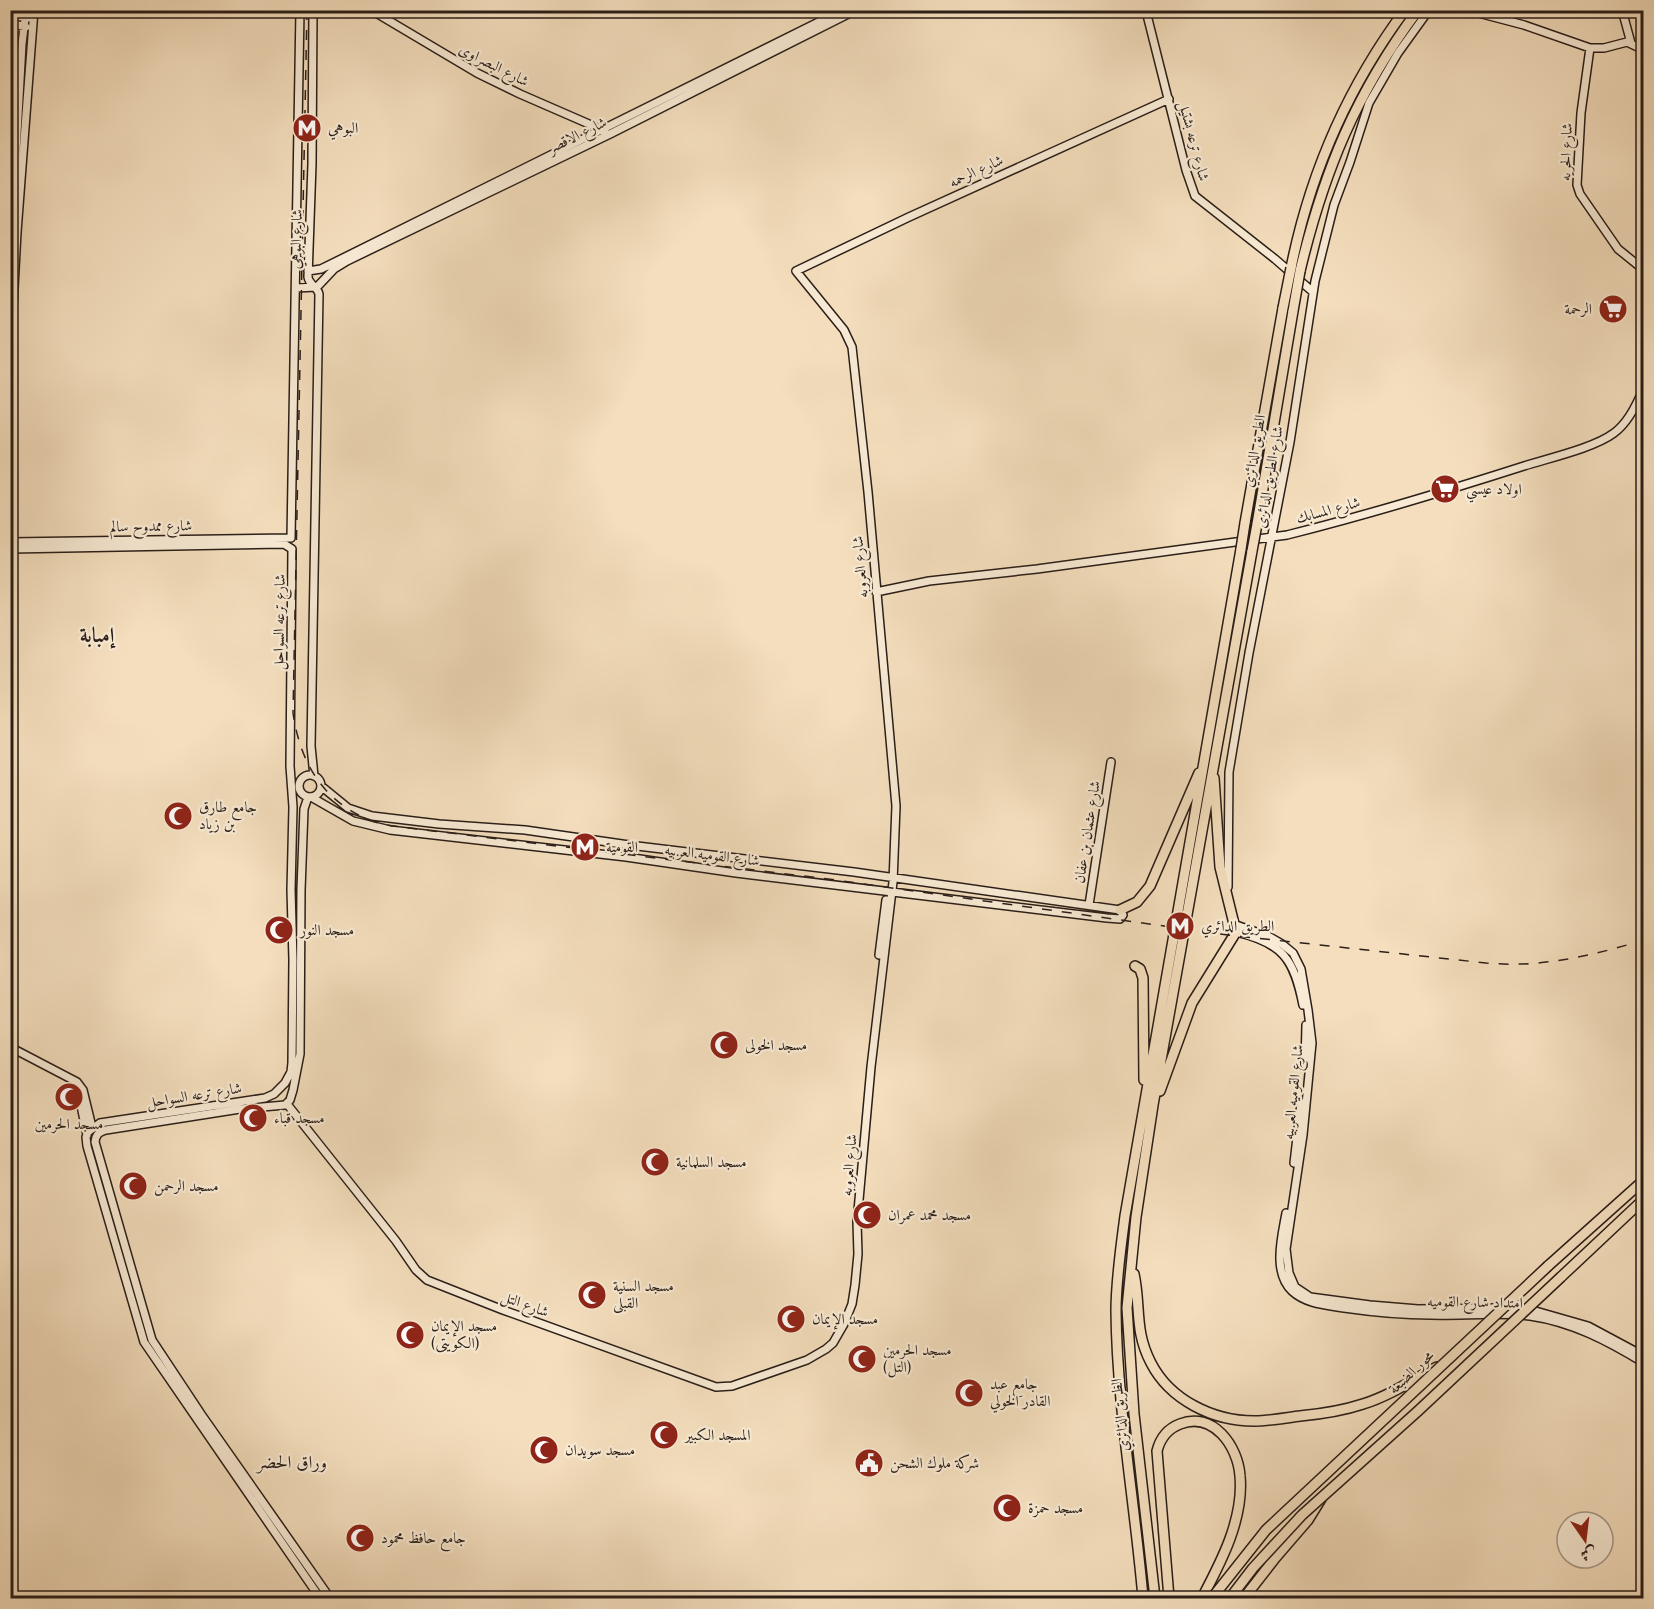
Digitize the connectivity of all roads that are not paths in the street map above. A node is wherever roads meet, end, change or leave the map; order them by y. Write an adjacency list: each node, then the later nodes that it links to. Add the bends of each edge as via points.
1 (300, 10): 25 (street, شارع البوهي)
2 (313, 10): 26 (street, شارع البوهي)
3 (370, 10): 21 (street, شارع البصراوى, via 477,73)
4 (843, 10): 21 (street, شارع الاقصر)
5 (856, 10): 22 (street, شارع الاقصر)
6 (1159, 10): 12 (street, شارع ترعه بشتيل)
7 (1405, 10): 28 (highway, الطريق الدائري, via 1372,57 1322,158 1306,205)
8 (1418, 10): 28 (highway, الطريق الدائري, via 1381,63 1344,132)
9 (1429, 10): 34 (street, شارع الطريق الدائرى, via 1398,52 1363,118 1334,206)
10 (1467, 10): 18 (street, via 1523,24)
11 (1622, 10): 17 (street)
12 (1147, 13): 20 (street, شارع ترعه بشتيل)
13 (30, 14): 14 (street); 16 (street)
14 (10, 15)
15 (10, 23): 16 (street)
16 (28, 28): 24 (street)
17 (1631, 43): 18 (street); 19 (street)
18 (1590, 48): 31 (street, شارع الحريه, via 1581,113 1578,190 1618,249)
19 (1644, 50)
20 (1169, 99): 30 (street, شارع الرحمه); 34 (street, شارع ترعه بشتيل, via 1195,196)
21 (603, 130): 22 (street, شارع البصراوى); 23 (street, شارع الاقصر)
22 (610, 134): 23 (street, شارع الاقصر)
23 (528, 170): 29 (street, شارع الاقصر, via 321,269); 32 (street, شارع الاقصر, via 347,261)
24 (15, 174): 27 (street); 36 (street)
25 (296, 254): 26 (street); 33 (street, شارع البوهي)
26 (309, 254): 29 (street, شارع البوهي)
27 (10, 260)
28 (1296, 269): 44 (highway, الطريق الدائري, bridge, via 1293,310 1257,524); 44 (highway, الطريق الدائري, bridge, via 1283,308)
29 (308, 271): 32 (street, شارع البوهي, via 309,281)
30 (796, 271): 43 (street, شارع العروبه, via 844,330 852,347)
31 (1644, 272): 35 (street)
32 (315, 287): 33 (street); 49 (street, شارع البوهي, via 318,294 311,746)
33 (296, 288): 39 (street, شارع البوهي)
34 (1313, 292): 38 (street, شارع الطريق الدائرى)
35 (1644, 334)
36 (10, 363)
37 (1644, 387): 38 (street, شارع المسابك, via 1616,432 1599,441 1491,477 1317,528)
38 (1272, 537): 43 (street, شارع المسابك, via 929,581); 57 (street, شارع الطريق الدائرى, via 1229,772)
39 (291, 538): 40 (street, شارع ممدوح سالم)
40 (10, 542)
41 (284, 544): 42 (street, شارع ممدوح سالم); 50 (street, شارع ترعه السواحل, via 293,554 290,766)
42 (10, 549)
43 (876, 592): 53 (street, شارع العروبه, via 895,799)
44 (1214, 730): 45 (highway, الطريق الدائري)
45 (1211, 750): 47 (highway, الطريق الدائري); 48 (highway, الطريق الدائري)
46 (1111, 762): 58 (street, شارع عثمان بن عفان)
47 (1203, 765): 59 (highway, via 1150,886 1137,902); 66 (highway, الطريق الدائري)
48 (1213, 766): 57 (highway, via 1220,867); 66 (highway, الطريق الدائري, via 1184,938)
49 (314, 776): 50 (street, via 304,776); 51 (street)
50 (295, 784): 52 (street, via 301,794); 54 (street, شارع ترعه السواحل)
51 (321, 786): 52 (street, via 317,794); 53 (street, شارع القوميه العربيه, via 340,803 365,815 525,830)
52 (309, 797): 55 (street, شارع ترعه السواحل, via 304,809); 56 (street, شارع القوميه العربيه, via 353,821 390,830)
53 (892, 879): 56 (street, شارع العروبه); 58 (street, شارع القوميه العربيه)
54 (291, 890): 55 (street); 62 (street, شارع ترعه السواحل)
55 (301, 890): 62 (street, شارع ترعه السواحل)
56 (889, 891): 59 (street, شارع القوميه العربيه); 75 (street, شارع العروبه, via 878,964 881,974 857,1222 855,1284 844,1324)
57 (1228, 896): 60 (highway)
58 (1089, 905): 59 (street, شارع القوميه العربيه)
59 (1119, 914)
60 (1236, 929): 66 (highway, via 1192,1003 1165,1079); 74 (street, شارع القوميه العربيه, via 1264,941 1285,956 1296,975 1304,1011 1305,1062 1280,1253 1285,1280 1291,1290)
61 (1135, 966): 66 (highway, via 1143,978)
62 (297, 1042): 65 (street, شارع ترعه السواحل, via 296,1083); 67 (street, شارع ترعه السواحل, via 290,1076 272,1095)
63 (10, 1047): 64 (street)
64 (70, 1078): 67 (street, via 82,1088); 68 (street, شارع ترعه السواحل, via 77,1089)
65 (287, 1104): 71 (street, شارع ترعه السواحل, via 100,1131 95,1142); 75 (street, شارع التل, via 427,1280 716,1387 732,1386 807,1360)
66 (1148, 1107): 72 (highway, الطريق الدائري); 83 (highway, الطريق الدائري, via 1125,1216 1116,1310)
67 (92, 1127): 68 (street)
68 (87, 1135): 71 (street, شارع ترعه السواحل, via 87,1146)
69 (1644, 1180): 78 (highway, محور الضبعة, bridge)
70 (1644, 1199): 79 (highway, bridge)
71 (114, 1225): 73 (street, شارع ترعه السواحل)
72 (1131, 1264): 78 (highway, via 1139,1328 1152,1366 1180,1398 1209,1413 1253,1421 1339,1411 1378,1398); 80 (highway, الطريق الدائري, via 1127,1308 1130,1363)
73 (126, 1266): 81 (street, شارع ترعه السواحل, via 147,1348); 82 (street, شارع ترعه السواحل, via 152,1340)
74 (1301, 1295): 76 (street, امتداد شارع القوميه, via 1418,1309 1532,1310 1588,1326); 77 (street, امتداد شارع القوميه, via 1314,1303 1390,1313 1504,1313 1559,1322 1590,1333)
75 (826, 1349)
76 (1644, 1356)
77 (1644, 1362)
78 (1439, 1366): 88 (highway, محور الضبعة, bridge, via 1266,1530)
79 (1322, 1497): 89 (highway, bridge, via 1280,1537); 90 (highway, bridge)
80 (1153, 1582): 84 (highway, الطريق الدائري); 85 (highway)
81 (320, 1599)
82 (330, 1599)
83 (1143, 1599)
84 (1155, 1599)
85 (1163, 1599)
86 (1169, 1599): 87 (highway, via 1157,1451 1163,1437 1175,1426 1190,1421 1213,1427 1230,1445 1240,1475 1238,1510)
87 (1202, 1599)
88 (1212, 1599)
89 (1230, 1599)
90 (1244, 1599)

